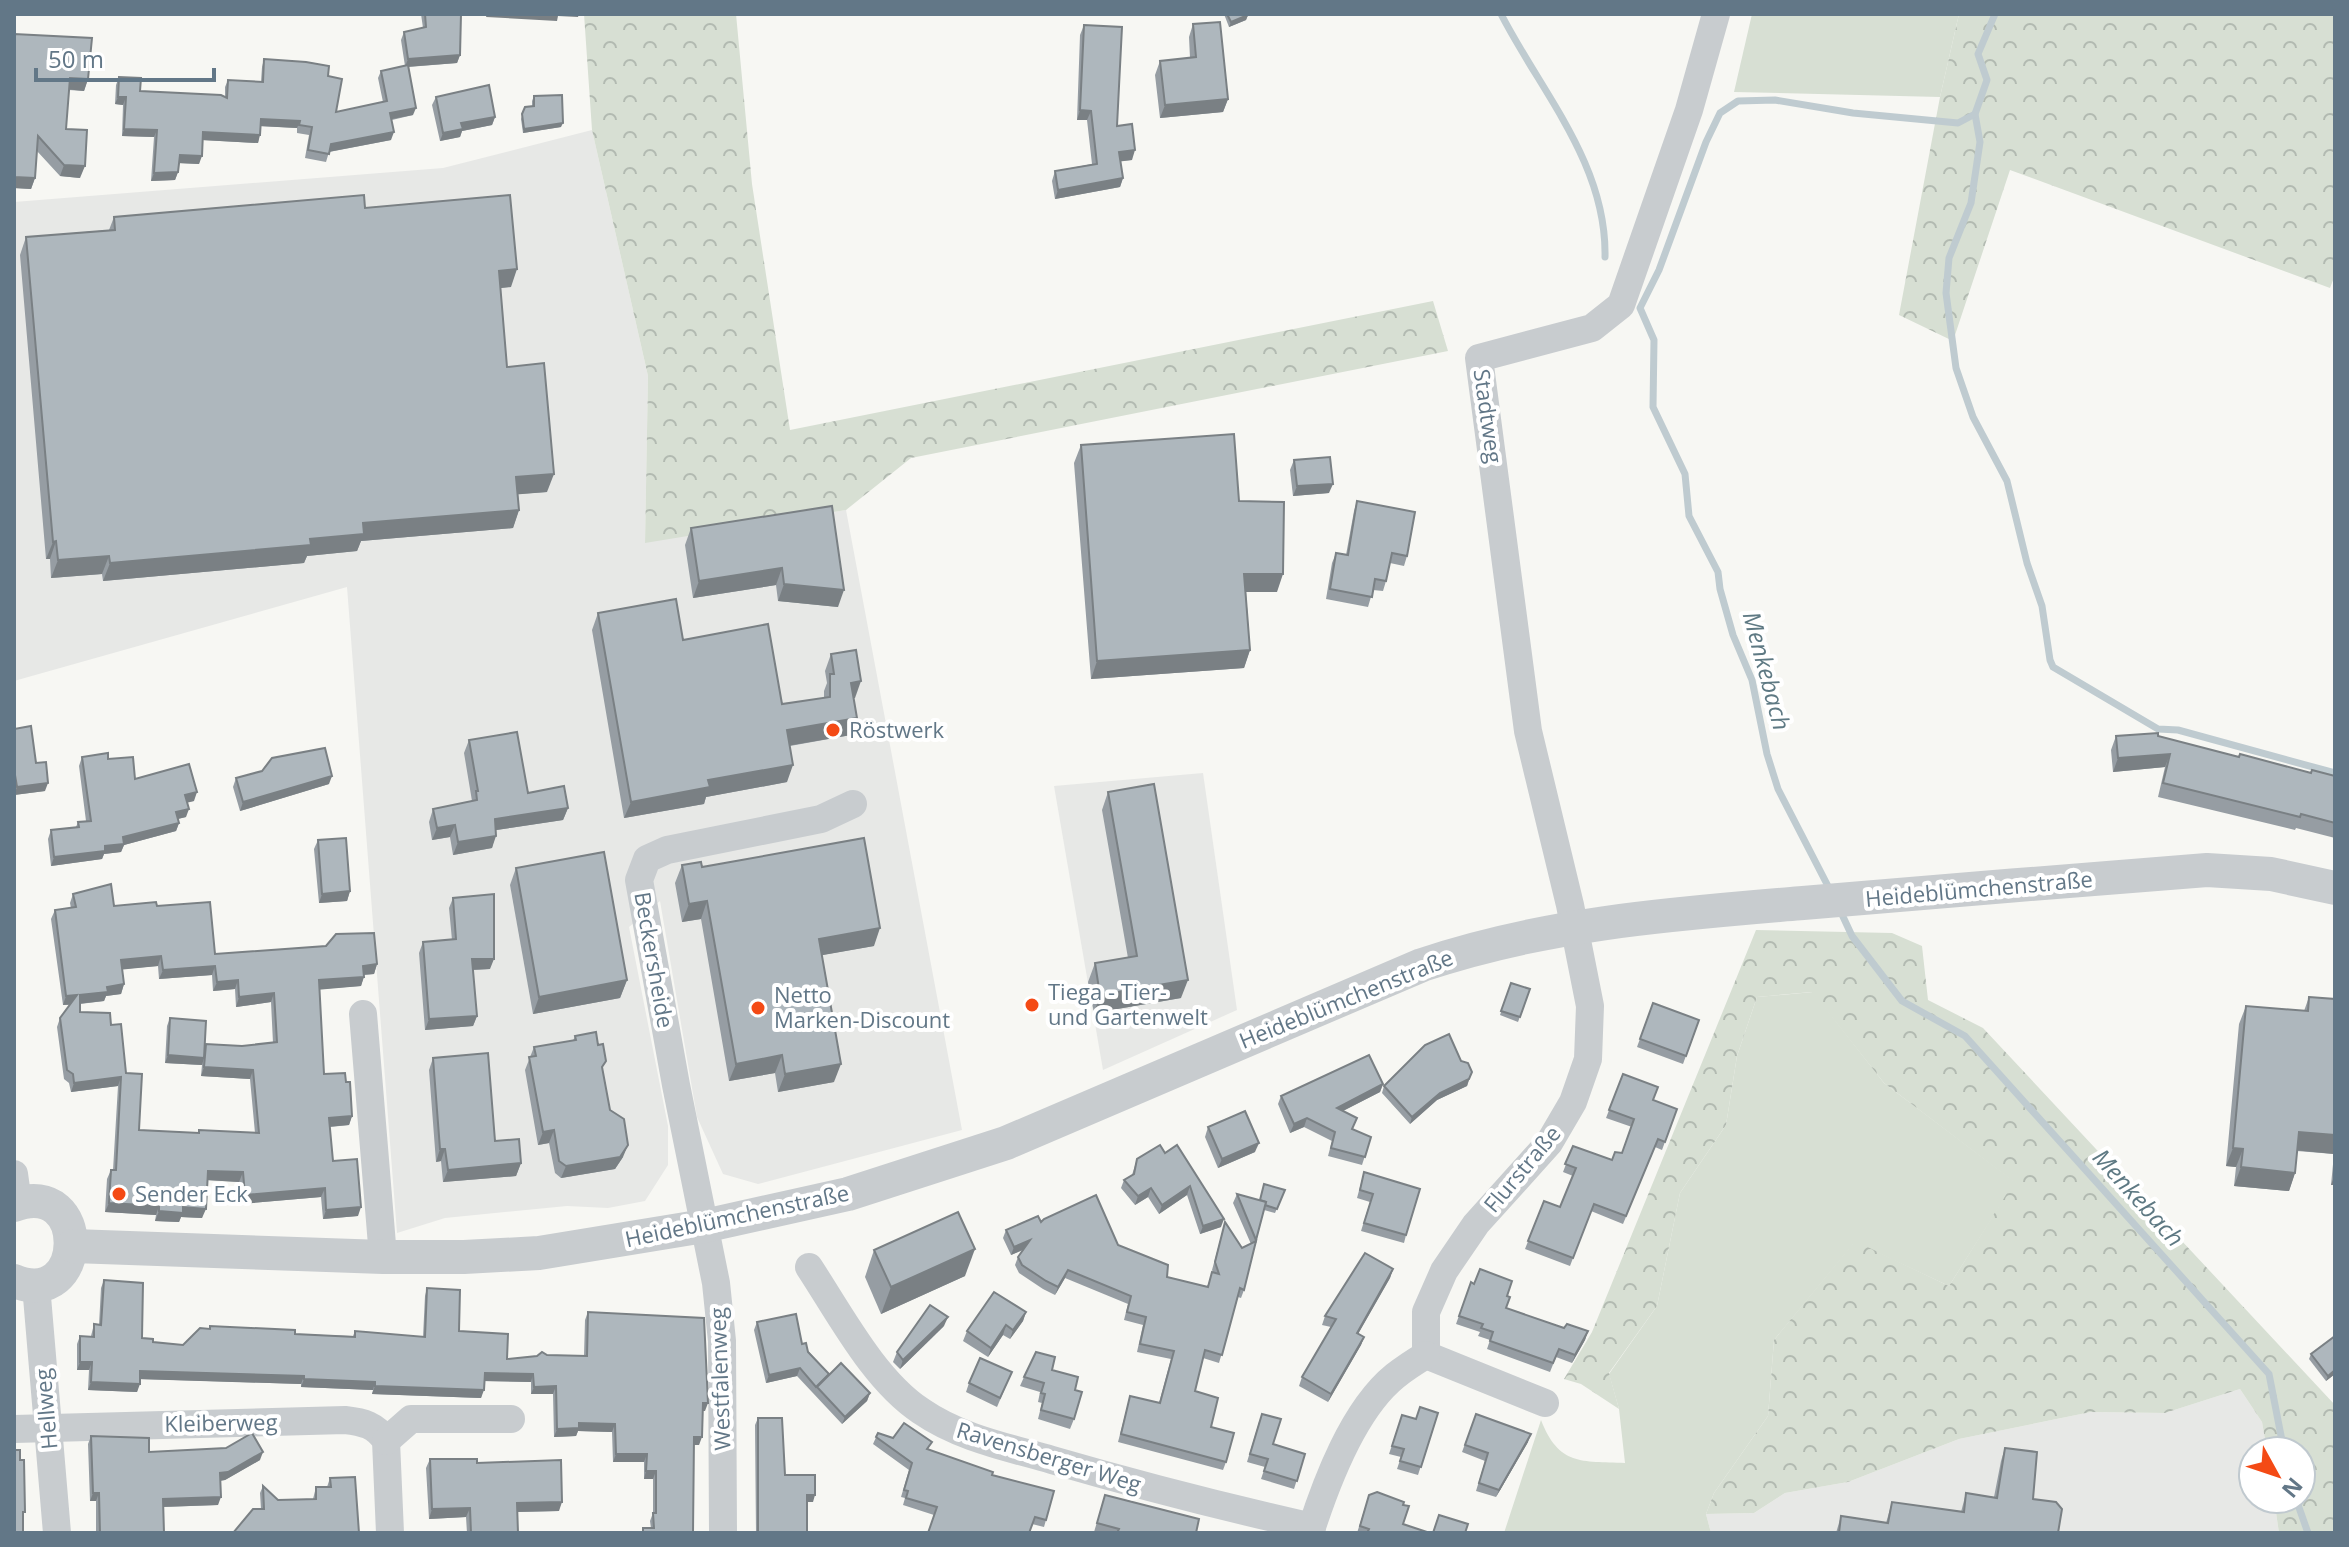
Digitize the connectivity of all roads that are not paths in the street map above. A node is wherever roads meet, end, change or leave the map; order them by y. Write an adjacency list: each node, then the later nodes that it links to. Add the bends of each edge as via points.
1 (1716, 14): 4 (street, Stadtweg, via 1689,110 1621,305 1592,328 1479,358 1528,731)
2 (853, 804): 7 (street, Beckersheide, via 821,819 667,850 647,859 639,880)
3 (2335, 888): 4 (street, Heideblümchenstraße, via 2271,874 2207,870)
4 (1573, 926): 7 (street, Heideblümchenstraße, via 1422,965 1006,1143 848,1194); 12 (street, Flurstraße, via 1590,1006 1588,1059 1573,1102 1549,1143 1476,1224 1444,1271 1426,1312)
5 (363, 1014): 9 (street)
6 (15, 1194): 8 (street, via 56,1210 66,1220)
7 (704, 1226): 9 (street, Heideblümchenstraße, via 539,1253); 21 (street, Westfalenweg, via 722,1341)
8 (73, 1246): 9 (street, Heideblümchenstraße); 11 (street, via 69,1260 50,1281)
9 (383, 1257)
10 (809, 1267): 18 (street, Ravensberger Weg, via 892,1385 919,1410 959,1434)
11 (25, 1283): 15 (street, Hellweg)
12 (1426, 1355): 13 (street); 18 (street, via 1393,1377 1372,1401 1343,1448)
13 (1545, 1403)
14 (511, 1419): 17 (street, via 411,1419)
15 (48, 1427): 16 (street, Kleiberweg); 17 (street, Kleiberweg, via 345,1420 379,1430); 19 (street, Hellweg)
16 (14, 1429)
17 (386, 1441): 20 (street)
18 (1311, 1530)
19 (57, 1533)
20 (390, 1533)
21 (723, 1533)

